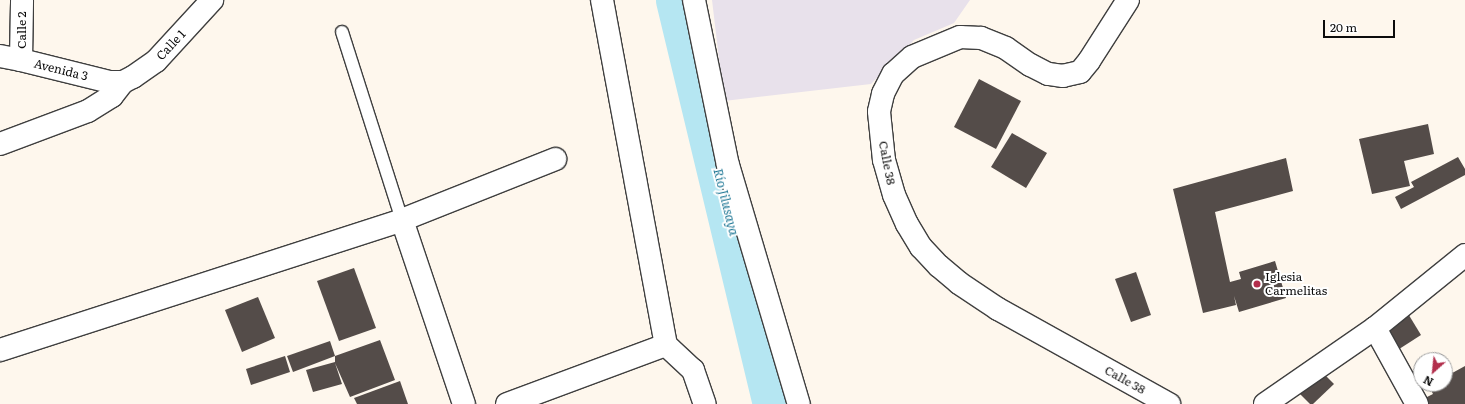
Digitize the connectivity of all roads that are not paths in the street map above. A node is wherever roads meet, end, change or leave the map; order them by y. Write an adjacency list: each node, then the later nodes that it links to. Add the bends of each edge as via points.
1 (22, 0): 8 (street, Calle 2)
2 (212, 0): 9 (street, Calle 1, via 156,61)
3 (602, 0): 15 (street)
4 (694, 0): 20 (street, via 728,165)
5 (1128, 0): 21 (street, Calle 38, via 1080,72 1063,76 1048,74 1006,48 981,38 960,37 912,57 893,74 883,94 879,112 884,160 894,195 907,224 939,266 998,309)
6 (342, 32): 12 (lane)
7 (0, 56): 8 (street, Avenida 3)
8 (21, 60): 9 (street, Avenida 3, via 110,82)
9 (123, 82): 10 (street, Calle 1, via 112,96 88,111)
10 (0, 144)
11 (555, 159): 12 (street)
12 (402, 220): 16 (street); 17 (street)
13 (1465, 256): 14 (street)
14 (1375, 328): 22 (street); 23 (street)
15 (666, 345): 18 (street); 19 (street, via 693,370)
16 (0, 350)
17 (464, 404)
18 (507, 404)
19 (705, 404)
20 (799, 404)
21 (1169, 404)
22 (1265, 404)
23 (1417, 404)

